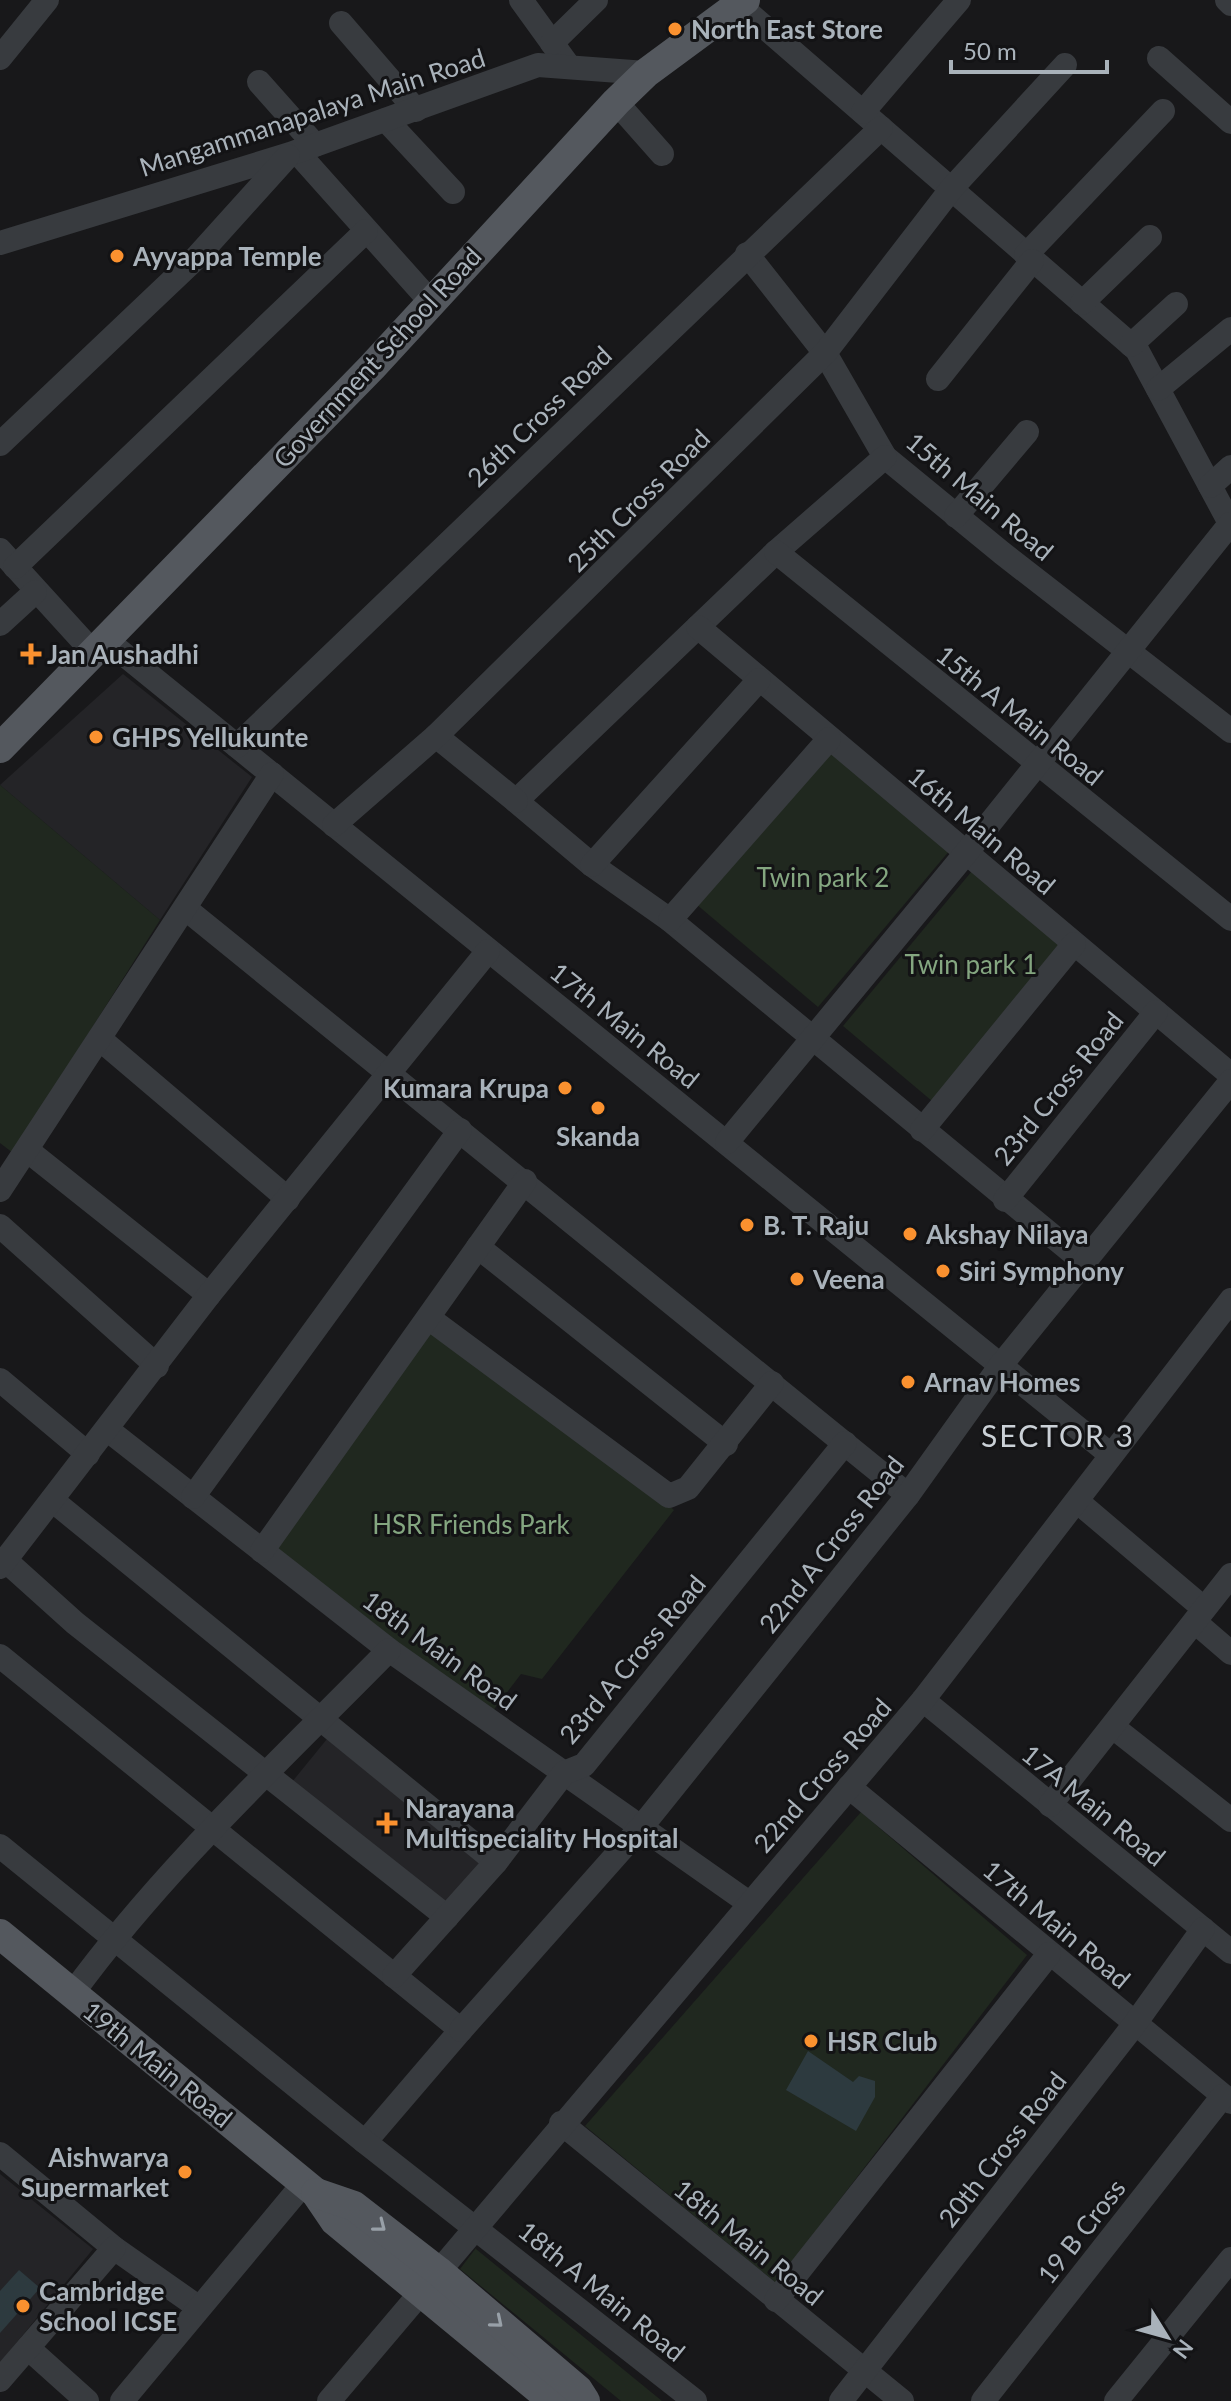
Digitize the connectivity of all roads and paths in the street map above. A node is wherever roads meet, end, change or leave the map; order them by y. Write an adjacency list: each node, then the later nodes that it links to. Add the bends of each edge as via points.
1 (47, 0): 8 (street)
2 (521, 0): 7 (street)
3 (596, 0): 7 (street)
4 (959, 0): 18 (street, 26th Cross Road)
5 (742, 2): 12 (main road, Government School Road); 18 (street)
6 (341, 23): 15 (street)
7 (552, 43): 10 (street)
8 (0, 58)
9 (1159, 58): 19 (street)
10 (568, 65): 12 (street, Mangammanapalaya Main Road); 15 (street, Mangammanapalaya Main Road, via 538,65)
11 (1065, 65): 22 (street, 25th Cross Road)
12 (646, 73): 14 (main road, Government School Road)
13 (259, 82): 20 (street)
14 (616, 102): 21 (street); 29 (main road, Government School Road)
15 (416, 110): 17 (street, Mangammanapalaya Main Road)
16 (1163, 111): 28 (street)
17 (386, 120): 20 (street, Mangammanapalaya Main Road); 23 (street)
18 (872, 120): 22 (street); 27 (street, 26th Cross Road)
19 (1231, 122)
20 (300, 150): 24 (street); 26 (street, Mangammanapalaya Main Road); 38 (street, via 195,259)
21 (662, 154)
22 (952, 188): 28 (street); 34 (street, 25th Cross Road)
23 (453, 192)
24 (366, 231): 29 (street); 45 (street)
25 (1150, 237): 30 (street)
26 (0, 243)
27 (747, 254): 34 (street, 15th Main Road); 55 (street, 26th Cross Road)
28 (1029, 258): 30 (street); 35 (street)
29 (431, 302): 49 (main road, Government School Road)
30 (1082, 303): 33 (street)
31 (1176, 304): 33 (street)
32 (1231, 329): 36 (street)
33 (1131, 345): 36 (street)
34 (825, 353): 39 (street, 15th Main Road); 53 (street, 25th Cross Road)
35 (938, 379)
36 (1158, 389): 41 (street)
37 (1027, 432): 42 (street)
38 (0, 444)
39 (885, 457): 42 (street, 15th Main Road); 44 (street)
40 (1231, 467): 41 (street)
41 (1210, 486): 43 (street)
42 (956, 516): 50 (street, 15th Main Road)
43 (1230, 525): 50 (street)
44 (776, 552): 48 (street); 57 (street, 15th A Main Road)
45 (7, 559): 46 (street, 17th Main Road)
46 (35, 592): 47 (street); 49 (street, 17th Main Road)
47 (0, 624)
48 (698, 627): 51 (street, 16th Main Road); 59 (street)
49 (98, 645): 55 (street, 17th Main Road); 56 (main road, Government School Road)
50 (1127, 650): 52 (street, 15th Main Road); 57 (street)
51 (759, 680): 54 (street, 16th Main Road); 62 (street)
52 (1231, 731)
53 (436, 736): 59 (street); 60 (street, 25th Cross Road)
54 (829, 739): 61 (street, 16th Main Road); 65 (street)
55 (237, 746): 58 (street, 17th Main Road)
56 (0, 748)
57 (1036, 765): 61 (street); 64 (street, 15th A Main Road)
58 (272, 774): 60 (street, 17th Main Road); 63 (street)
59 (516, 801): 62 (street)
60 (334, 825): 67 (street, 17th Main Road)
61 (966, 853): 66 (street, 16th Main Road); 69 (street)
62 (592, 865): 65 (street)
63 (186, 909): 70 (street); 71 (street)
64 (1231, 919)
65 (670, 920): 69 (street)
66 (1074, 944): 68 (street, 16th Main Road); 75 (street)
67 (488, 951): 71 (street); 76 (street, 17th Main Road)
68 (1156, 1012): 72 (street, 16th Main Road); 81 (street, 23rd Cross Road)
69 (812, 1038): 75 (street); 76 (street)
70 (101, 1040): 77 (street); 80 (street)
71 (390, 1072): 74 (street); 80 (street)
72 (1231, 1075)
73 (1231, 1081): 84 (street, 22nd A Cross Road)
74 (460, 1130): 79 (street); 98 (street)
75 (922, 1130): 81 (street)
76 (727, 1142): 88 (street, 17th Main Road)
77 (27, 1150): 78 (street); 85 (street)
78 (3, 1178)
79 (525, 1181): 83 (street); 91 (street)
80 (288, 1199): 85 (street)
81 (1005, 1200): 84 (street)
82 (0, 1226): 89 (street)
83 (478, 1247): 87 (street); 94 (street)
84 (1084, 1262): 88 (street, 22nd A Cross Road)
85 (209, 1295): 89 (street)
86 (1231, 1300): 96 (street, 22nd Cross Road)
87 (430, 1319): 94 (street, via 660,1493 669,1496 688,1488); 101 (street)
88 (1001, 1365): 96 (street, 17th Main Road); 97 (street, 22nd A Cross Road)
89 (157, 1366): 92 (street)
90 (0, 1380): 95 (street)
91 (772, 1383): 93 (street); 94 (street)
92 (108, 1430): 95 (street); 98 (street, 18th Main Road)
93 (845, 1443): 97 (street); 111 (street, 23rd A Cross Road, via 584,1765)
94 (726, 1444)
95 (88, 1454): 99 (street)
96 (1111, 1455): 100 (street, 22nd Cross Road)
97 (908, 1495): 116 (street, 22nd A Cross Road)
98 (193, 1497): 101 (street, 18th Main Road)
99 (52, 1500): 102 (street); 109 (street)
100 (1078, 1502): 104 (street); 108 (street, 22nd Cross Road)
101 (262, 1551): 105 (street, 18th Main Road)
102 (2, 1564): 112 (street)
103 (1231, 1575): 104 (street)
104 (1195, 1612): 106 (street); 110 (street)
105 (389, 1650): 109 (street); 111 (street, 18th Main Road)
106 (1231, 1653)
107 (0, 1656): 117 (street)
108 (923, 1700): 113 (street, 22nd Cross Road); 114 (street, 17A Main Road)
109 (319, 1721): 112 (street); 119 (street)
110 (1113, 1727): 114 (street); 115 (street)
111 (564, 1773): 116 (street, 18th Main Road); 119 (street, 23rd A Cross Road)
112 (265, 1777): 117 (street); 121 (street)
113 (849, 1787): 120 (street, 22nd Cross Road); 126 (street, 17th Main Road)
114 (1050, 1805): 122 (street, 17A Main Road)
115 (1231, 1820)
116 (643, 1825): 120 (street, 18th Main Road); 130 (street, 22nd A Cross Road)
117 (214, 1829): 124 (street); 127 (street)
118 (0, 1846): 124 (street)
119 (496, 1862): 121 (street, 23rd A Cross Road)
120 (749, 1903): 132 (street, 22nd Cross Road)
121 (447, 1917): 127 (street, 23rd A Cross Road)
122 (1203, 1929): 125 (street, 17A Main Road); 129 (street, 20th Cross Road)
123 (1, 1938): 128 (main road, 19th Main Road)
124 (113, 1938): 128 (street); 133 (street)
125 (1231, 1952)
126 (1049, 1954): 129 (street, 17th Main Road); 140 (street)
127 (394, 1976): 130 (street)
128 (72, 1994): 135 (main road, 19th Main Road)
129 (1134, 2025): 131 (street, 17th Main Road); 143 (street, 20th Cross Road)
130 (461, 2030): 133 (street, 22nd A Cross Road)
131 (1227, 2099): 153 (street, 19 B Cross)
132 (561, 2123): 136 (street, 22nd Cross Road); 140 (street, 18th Main Road)
133 (365, 2142): 136 (street)
134 (0, 2154): 137 (street)
135 (310, 2188): 139 (main road, 19th Main Road, via 335,2221); 141 (street)
136 (474, 2225): 139 (street, 22nd Cross Road); 150 (street, 18th A Main Road)
137 (114, 2248): 141 (street); 142 (street)
138 (1231, 2259): 154 (street)
139 (430, 2281): 147 (street, 22nd Cross Road); 148 (main road, 19th Main Road); 149 (main road, 19th Main Road, one-way to 149, via 578,2390)
140 (776, 2300): 143 (street, 18th Main Road)
141 (198, 2307): 146 (street)
142 (28, 2348): 144 (street); 145 (street)
143 (864, 2372): 151 (street, 20th Cross Road); 152 (street, 18th Main Road)
144 (0, 2380)
145 (87, 2401)
146 (122, 2401)
147 (329, 2401)
148 (553, 2401)
149 (585, 2401)
150 (695, 2401)
151 (841, 2401)
152 (902, 2401)
153 (983, 2401)
154 (1116, 2401)

